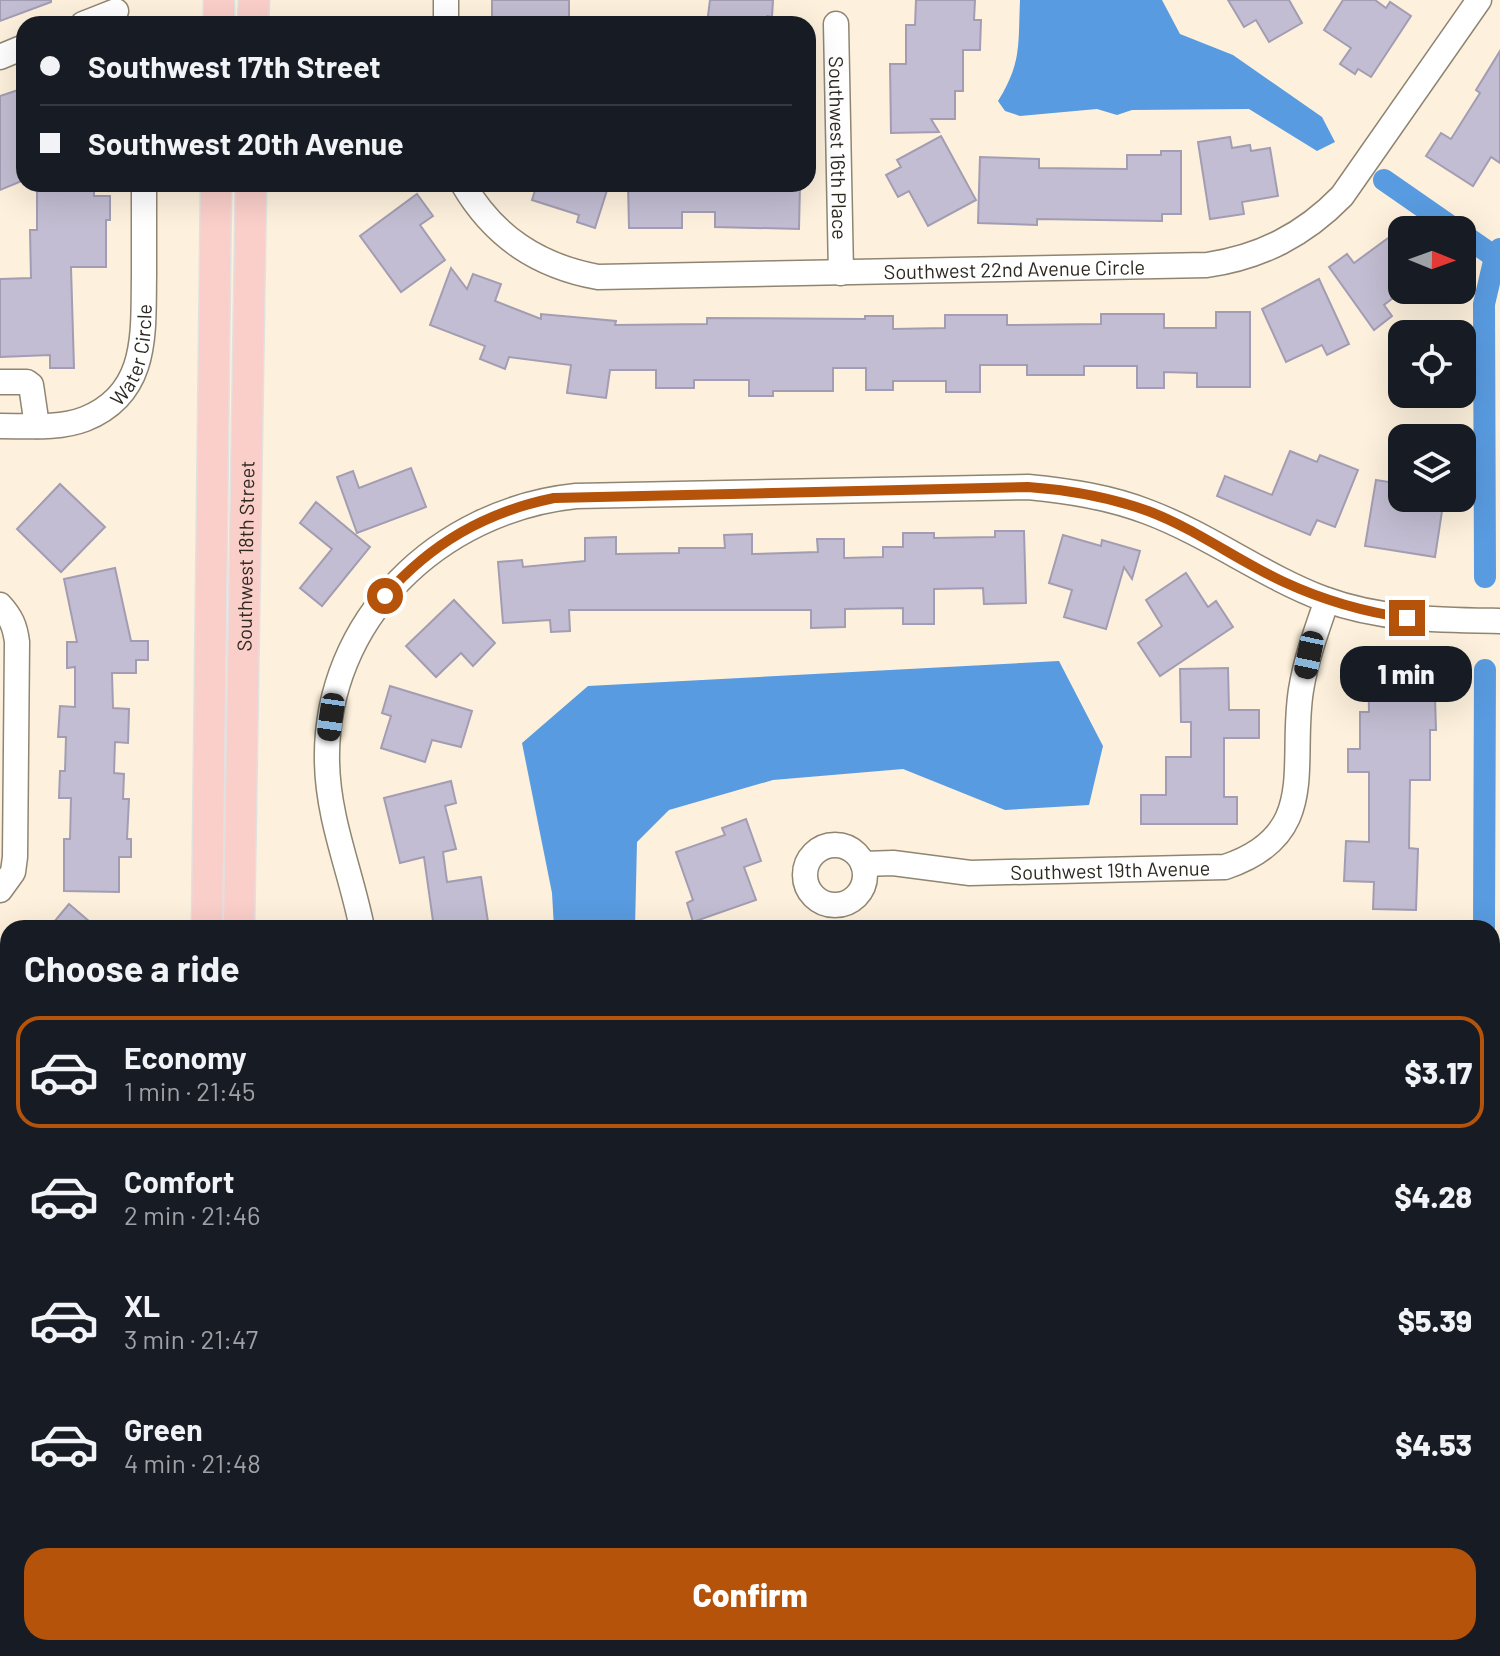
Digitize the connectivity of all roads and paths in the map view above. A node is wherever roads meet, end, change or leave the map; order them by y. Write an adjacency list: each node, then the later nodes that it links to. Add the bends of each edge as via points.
1 (1471, 3): 7 (street, Southwest 22nd Avenue Circle, via 1342,196 1311,225 1271,249 1207,265)
2 (836, 24): 7 (street, Southwest 16th Place)
3 (144, 192): 10 (street, Water Circle, via 143,335 137,366 121,393 98,413 68,424)
4 (216, 192): 16 (main road, Southwest 18th Street)
5 (251, 192): 17 (main road, Southwest 18th Street)
6 (468, 192): 7 (street, Southwest 22nd Avenue Circle, via 487,219 518,247 577,273)
7 (841, 273)
8 (0, 382): 10 (street, via 31,385)
9 (0, 426): 10 (street, Water Circle)
10 (37, 426)
11 (1327, 600): 13 (street, via 1400,617); 14 (street, Southwest 19th Avenue, via 1301,691 1296,797 1278,834 1245,860 1225,867 970,873); 18 (street, via 1149,512 1069,491 1028,487 576,496 511,508 470,526 415,564 385,596 350,653 328,739 330,805)
12 (0, 605): 15 (street, via 15,627 17,642 15,857 13,872)
13 (1500, 621)
14 (863, 864)
15 (0, 890)
16 (207, 920)
17 (239, 920)
18 (360, 920)

